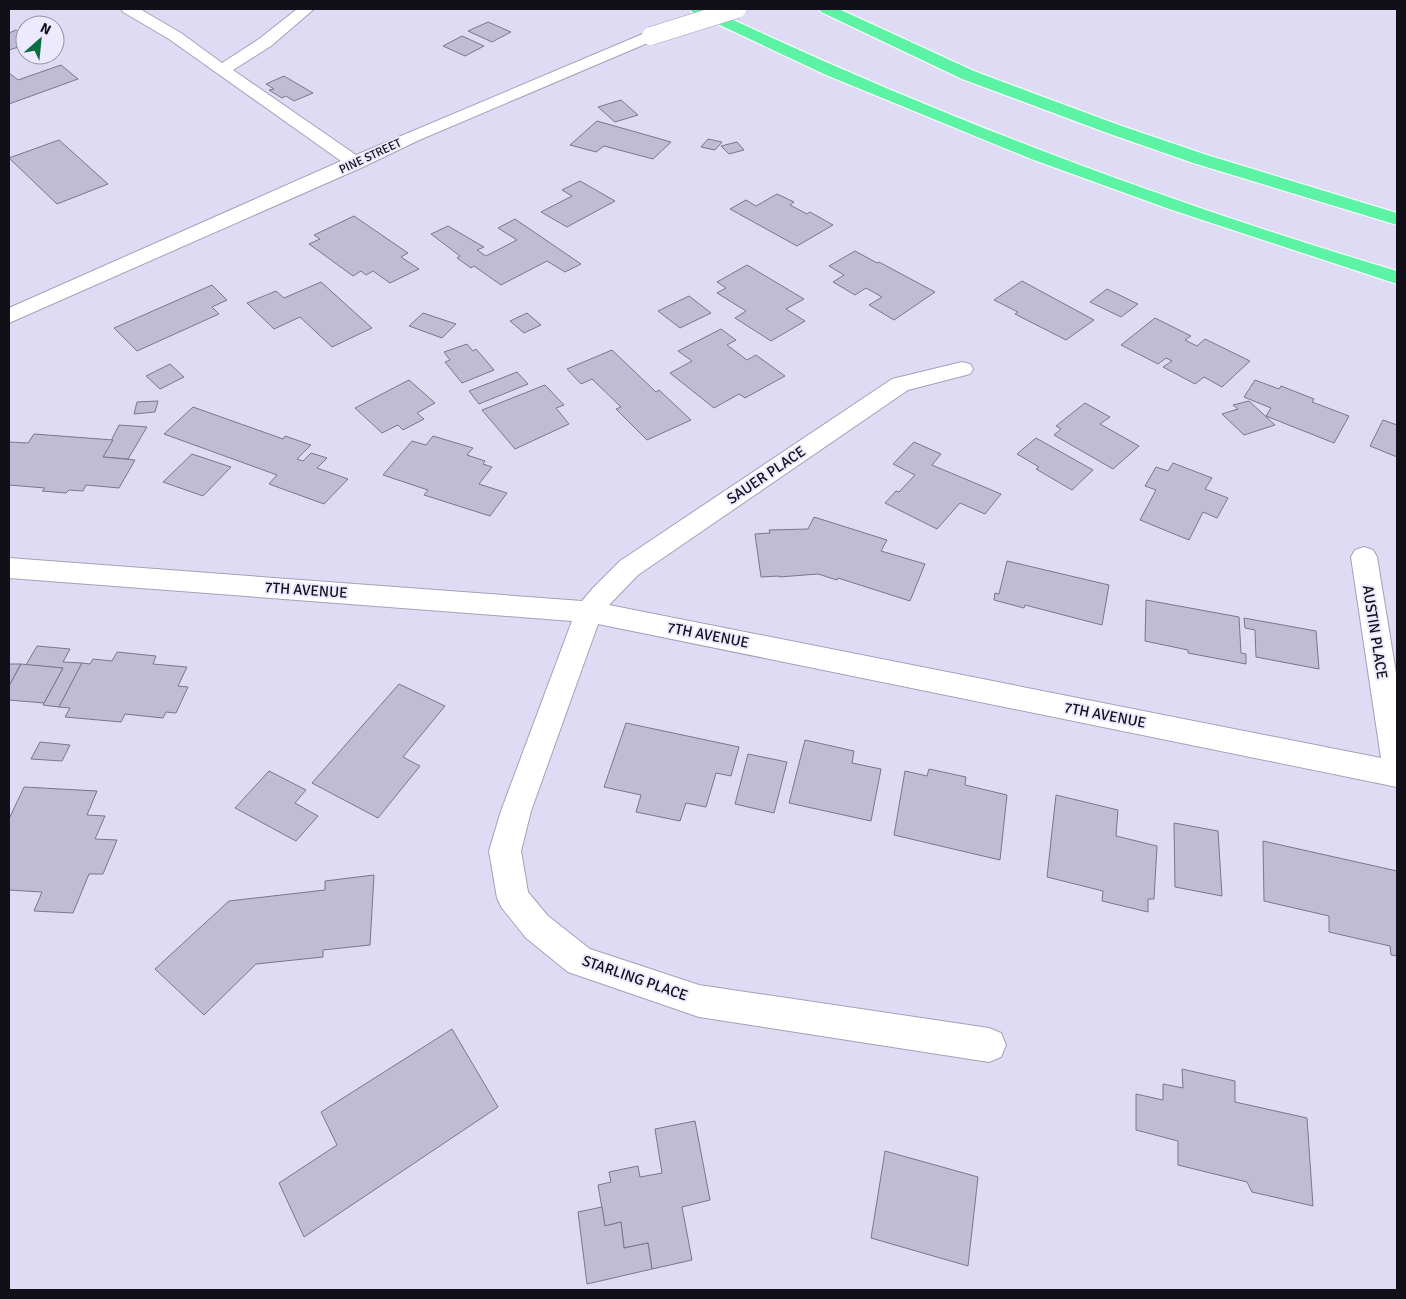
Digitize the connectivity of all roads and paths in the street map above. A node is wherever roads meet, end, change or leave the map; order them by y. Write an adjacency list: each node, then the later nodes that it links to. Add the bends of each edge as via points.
1 (128, 9): 6 (street, via 174,36)
2 (306, 9): 6 (street, via 276,36)
3 (698, 9): 9 (highway, via 784,51 928,113 1130,191)
4 (737, 9): 7 (street, PINE STREET, bridge, via 651,36 587,61)
5 (827, 9): 8 (highway, via 968,75 1200,158)
6 (221, 70): 7 (street)
7 (356, 163): 10 (street, PINE STREET)
8 (1397, 219)
9 (1397, 278)
10 (9, 316)
11 (962, 368): 14 (street, SAUER PLACE, via 900,384 629,568)
12 (1364, 557): 15 (street, AUSTIN PLACE)
13 (9, 568): 14 (street, 7TH AVENUE)
14 (589, 612): 16 (street, 7TH AVENUE); 17 (street, STARLING PLACE, via 516,811 505,851 513,898 537,926 580,961 699,1001)
15 (1397, 766)
16 (1397, 774)
17 (989, 1045)

